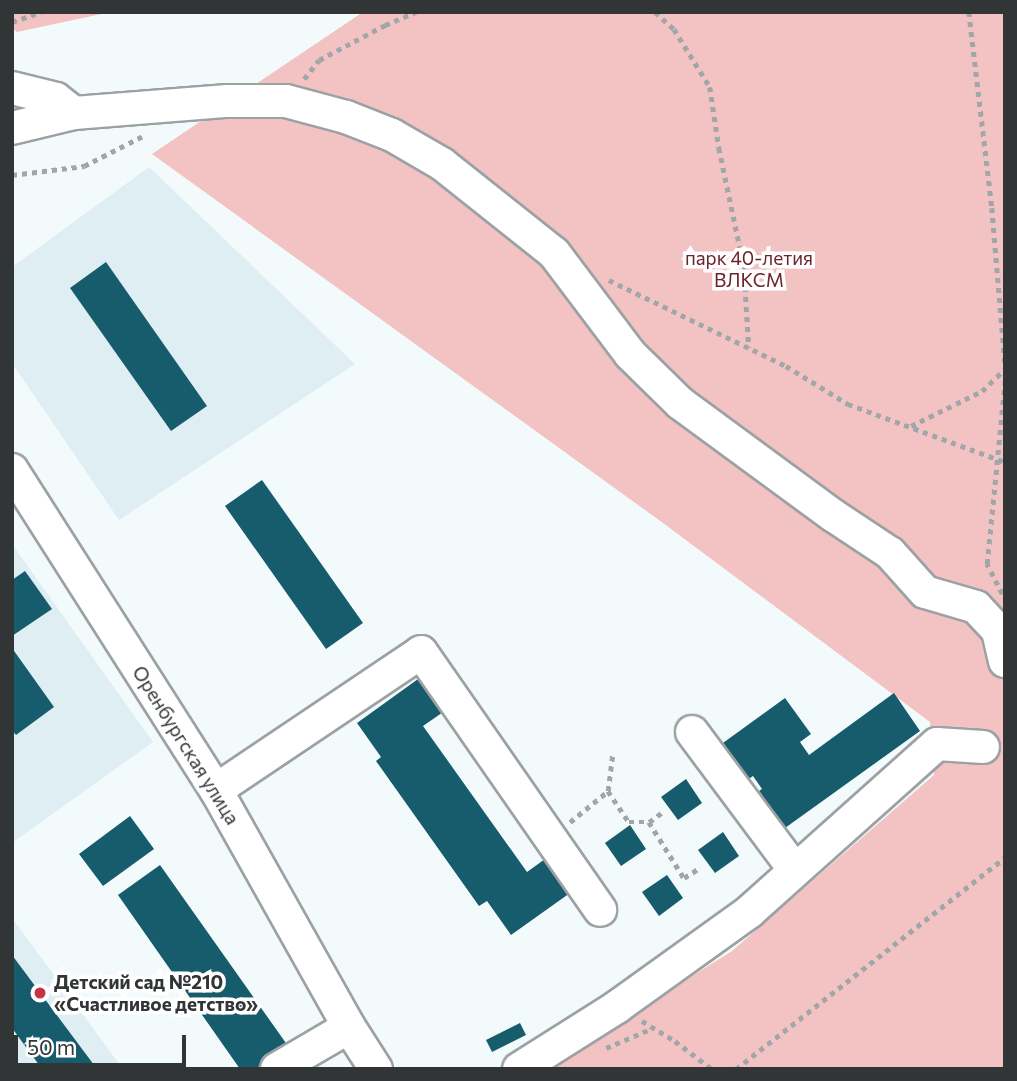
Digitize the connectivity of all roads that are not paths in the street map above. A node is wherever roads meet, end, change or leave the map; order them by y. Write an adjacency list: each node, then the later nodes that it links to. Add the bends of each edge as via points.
1 (12, 88): 2 (street, via 56,99)
2 (74, 113): 3 (street); 5 (street, via 286,101 392,135 442,164 554,253 630,354 680,403 890,553 925,592 976,607)
3 (12, 128)
4 (12, 470): 8 (street, Оренбургская улица)
5 (1003, 640)
6 (692, 732): 9 (street)
7 (983, 747): 9 (street, via 937,744)
8 (216, 790): 10 (street, via 421,652); 11 (street, Оренбургская улица)
9 (796, 870): 14 (street, via 749,912)
10 (600, 910)
11 (349, 1027): 12 (street); 13 (street, Оренбургская улица)
12 (277, 1069)
13 (376, 1069)
14 (519, 1069)

